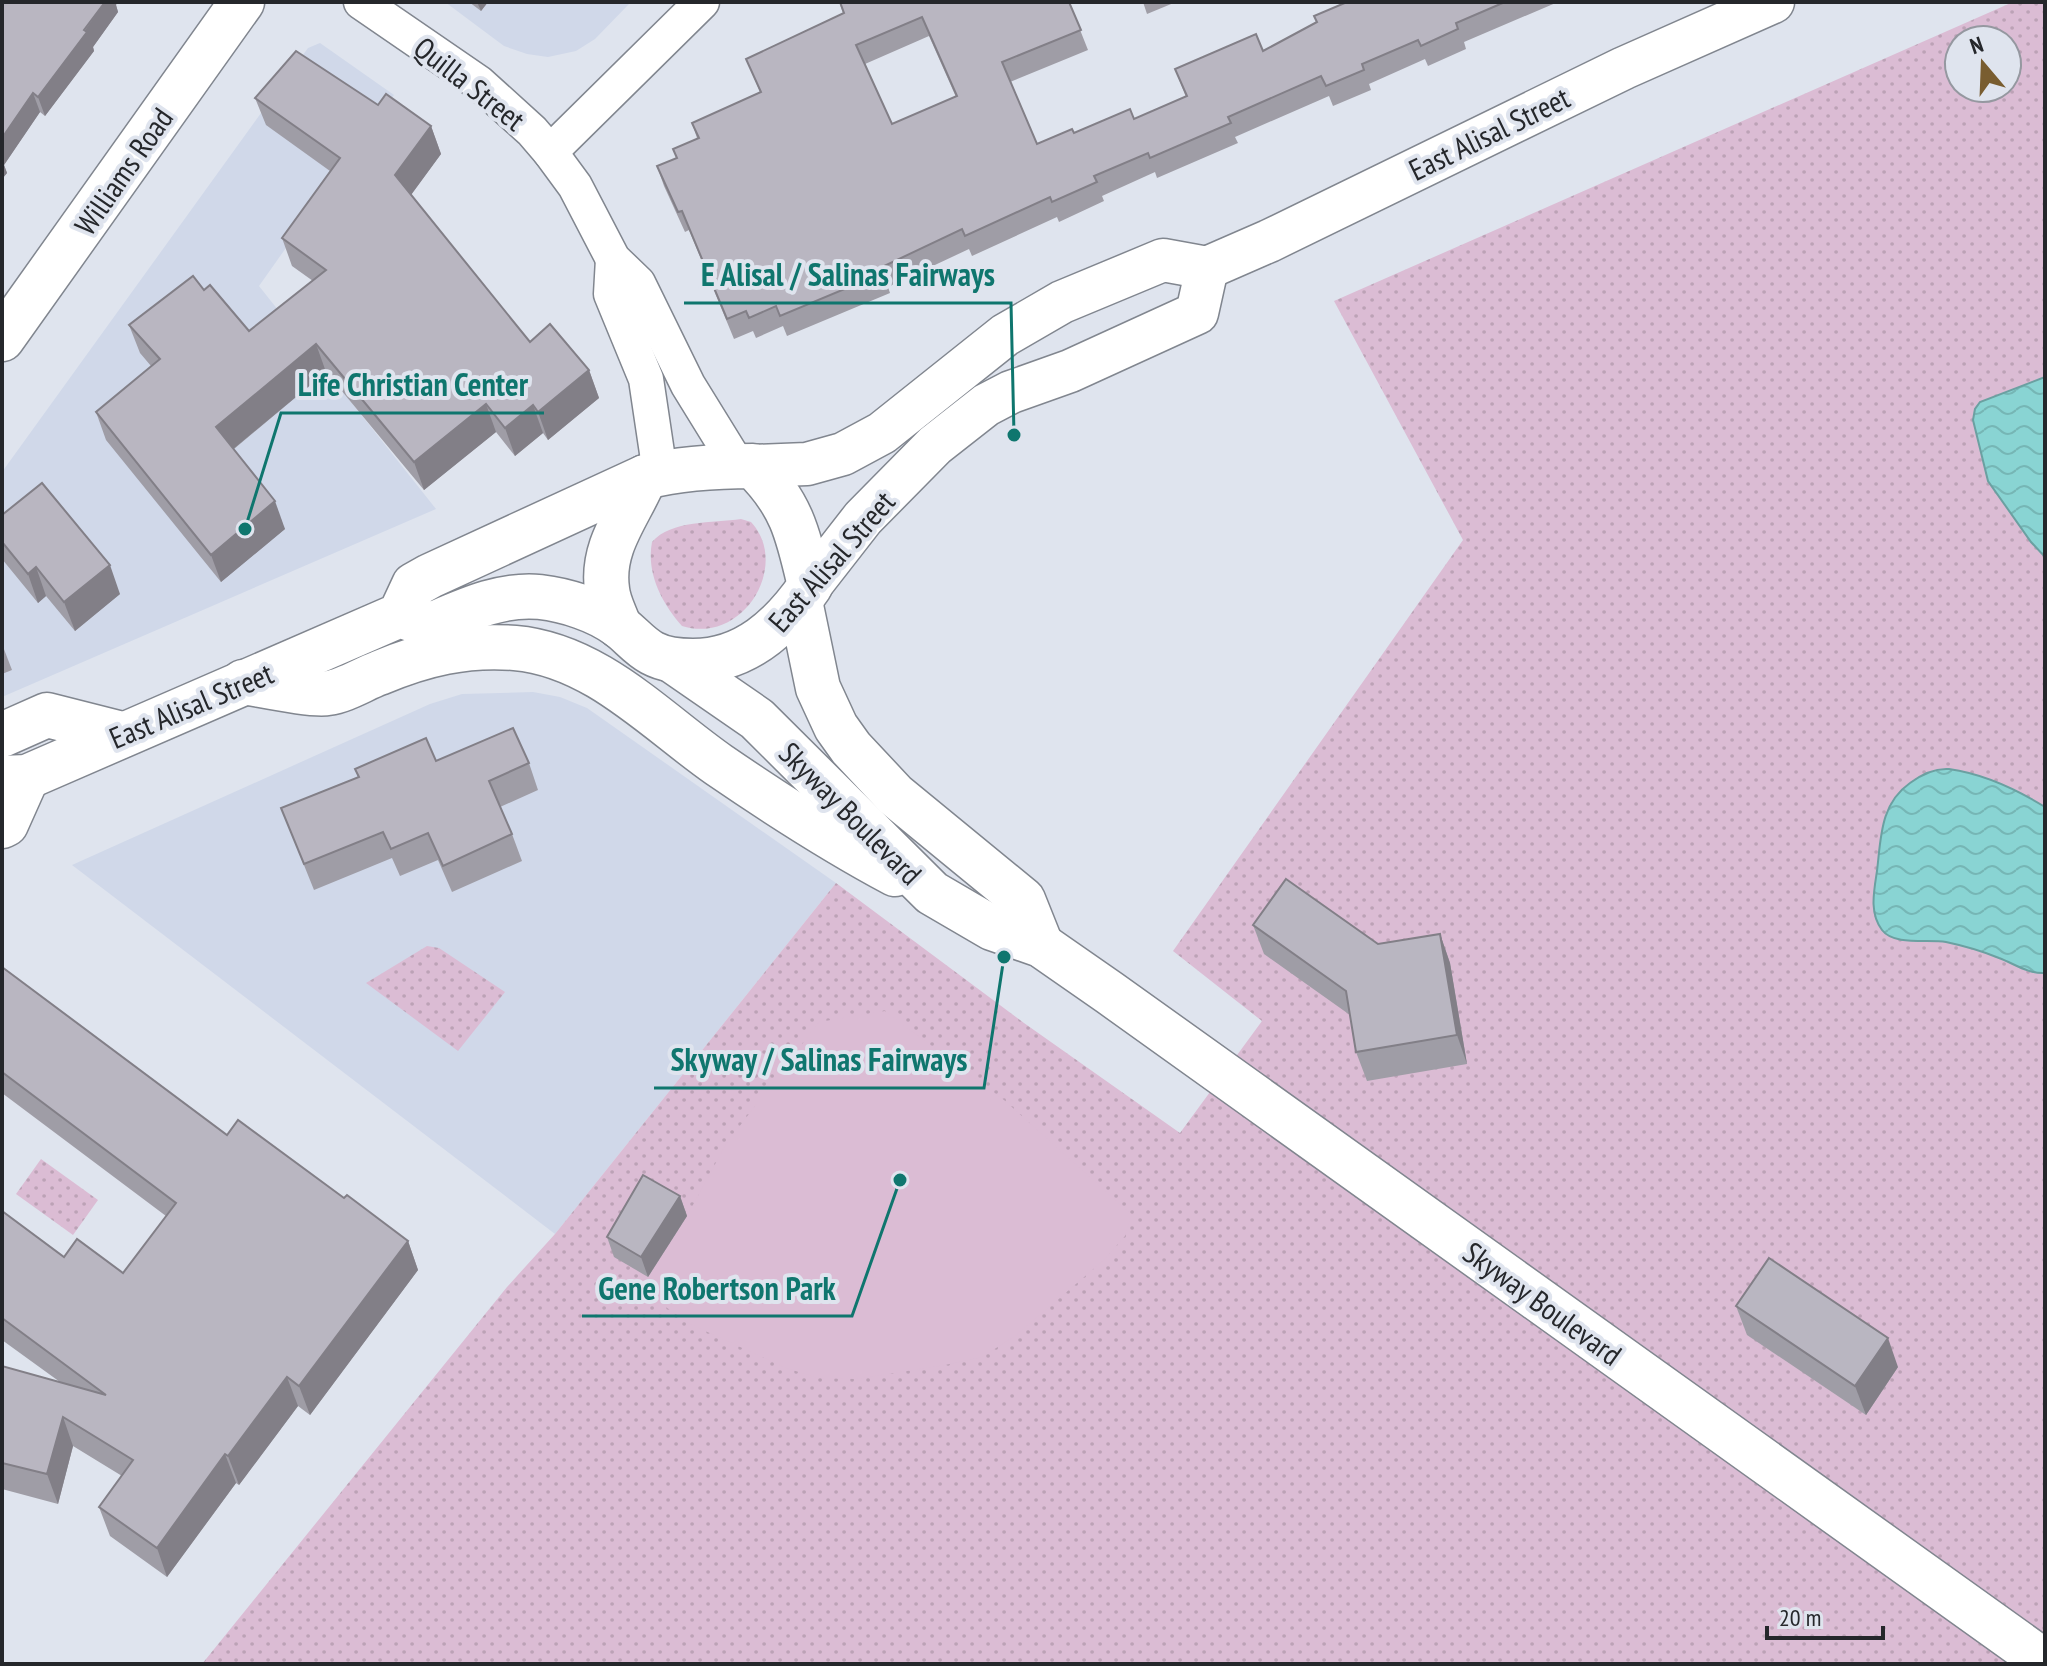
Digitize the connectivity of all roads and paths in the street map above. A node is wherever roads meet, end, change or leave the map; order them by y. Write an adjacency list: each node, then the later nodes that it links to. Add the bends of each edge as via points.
1 (242, 2): 9 (main road, Williams Road)
2 (361, 2): 5 (street, Quilla Street, via 479,83)
3 (702, 2): 5 (street)
4 (1773, 2): 7 (street, East Alisal Street)
5 (550, 152): 6 (street, Quilla Street, via 575,186)
6 (613, 259): 11 (street, Quilla Street, via 638,283 688,385); 12 (street, Quilla Street, via 611,294 646,379)
7 (1207, 268): 8 (street, East Alisal Street, via 1163,260); 10 (street, East Alisal Street, via 1197,313)
8 (1107, 282): 10 (street, via 1132,305); 11 (street, East Alisal Street, via 1005,335 861,446 807,464)
9 (2, 339)
10 (1138, 341): 13 (street, East Alisal Street, via 986,405 935,445 863,518)
11 (745, 466): 12 (main road, East Alisal Street); 13 (main road, Skyway Boulevard, via 766,479 786,505)
12 (652, 475): 14 (main road, East Alisal Street, via 414,585); 15 (main road, via 611,544 607,592)
13 (805, 593): 16 (main road, East Alisal Street, via 764,638 742,652 712,661); 23 (main road, Skyway Boulevard, via 818,688 836,727 895,795 1023,900)
14 (400, 615): 15 (main road, East Alisal Street, via 429,626 467,609 526,596 581,606); 17 (main road, East Alisal Street)
15 (619, 626): 16 (main road, East Alisal Street, via 644,648)
16 (673, 661): 22 (main road, Skyway Boulevard, via 757,719)
17 (243, 682): 18 (main road, East Alisal Street); 22 (main road, via 327,694 446,650 534,651 605,680 831,840)
18 (122, 734): 19 (main road, via 47,715); 20 (main road, East Alisal Street)
19 (2, 735)
20 (15, 778): 21 (main road, East Alisal Street)
21 (2, 826)
22 (932, 893): 23 (main road, Skyway Boulevard, via 992,928)
23 (1041, 945): 24 (main road, Skyway Boulevard)
24 (2045, 1662)

